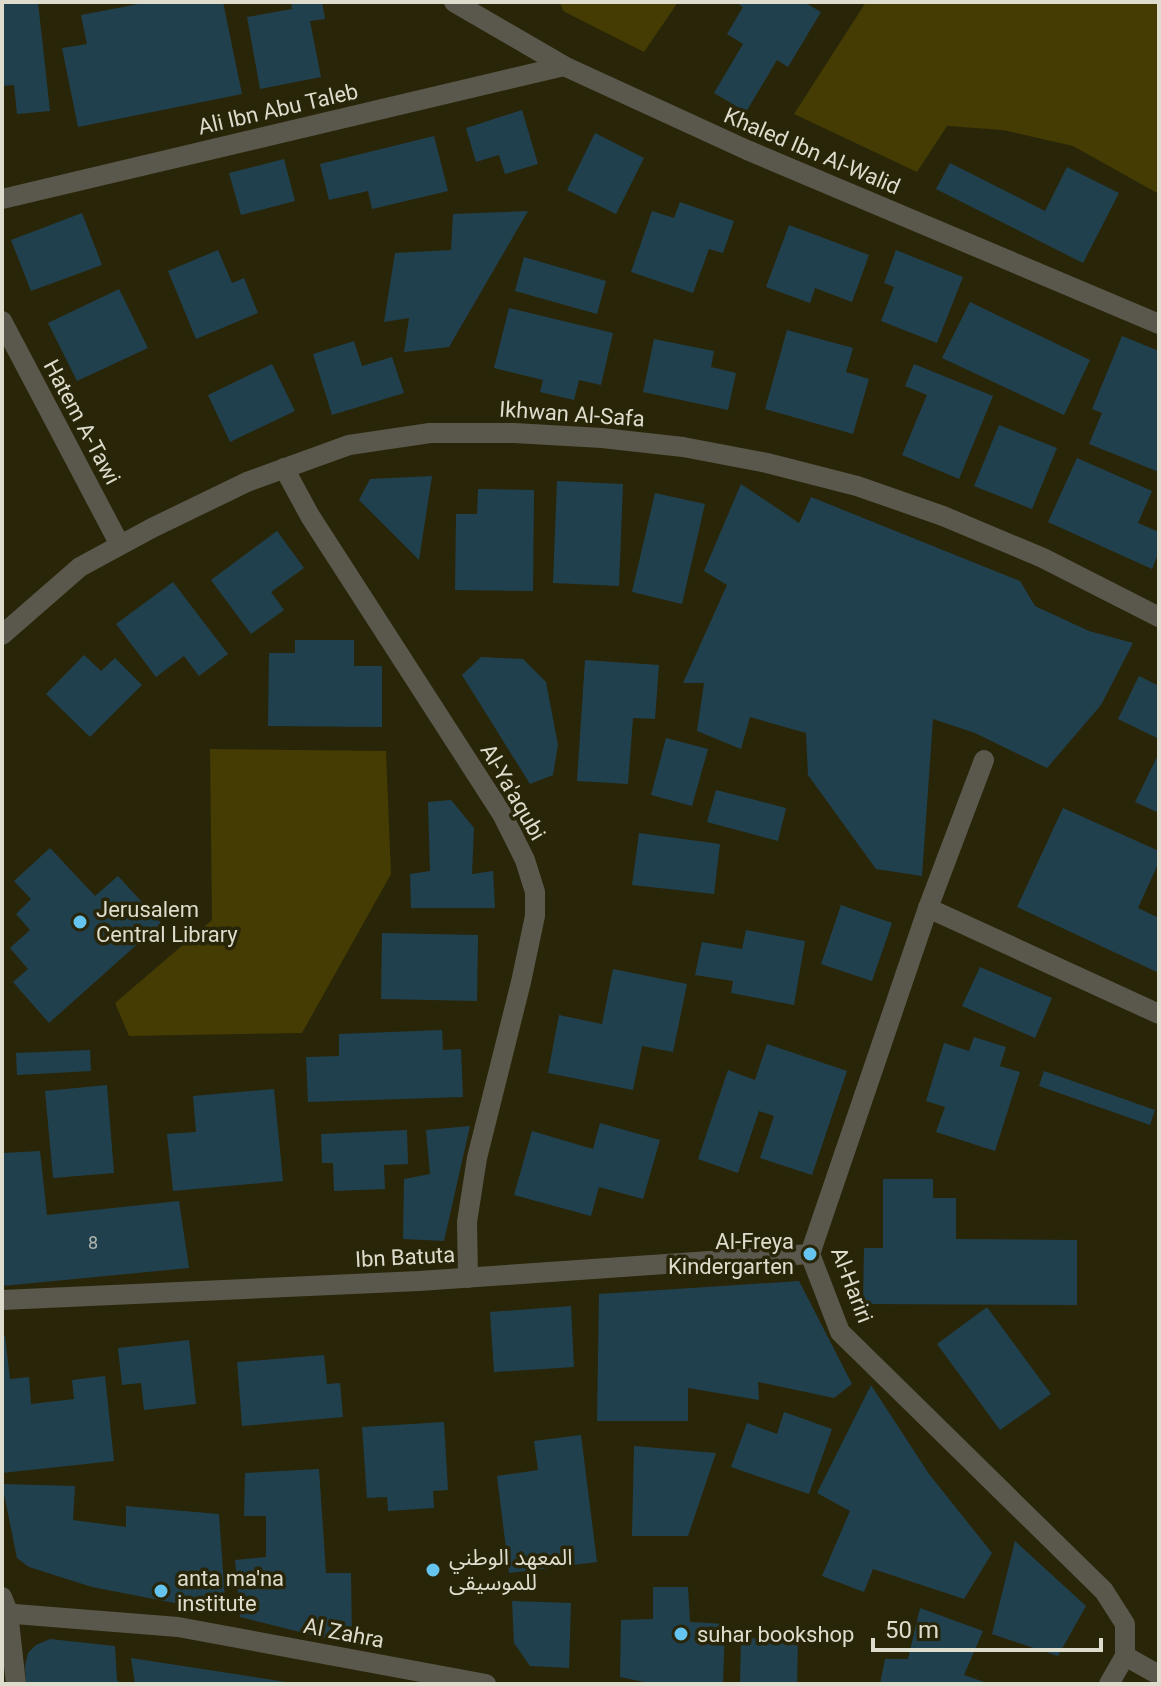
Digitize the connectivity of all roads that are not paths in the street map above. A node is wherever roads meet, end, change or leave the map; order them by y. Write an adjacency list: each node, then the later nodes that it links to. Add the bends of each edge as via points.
1 (454, 2): 2 (street, Khaled Ibn Al-Walid)
2 (564, 66): 3 (street, Ali Ibn Abu Taleb); 5 (street, Khaled Ibn Al-Walid, via 747,150)
3 (2, 199)
4 (2, 321): 7 (street, Hatem A-Tawi)
5 (1159, 324)
6 (284, 468): 7 (street, Ikhwan Al-Safa); 8 (street, Ikhwan Al-Safa, via 349,445 430,433 543,434 683,447 857,486 943,516 1043,558); 14 (street, Al-Ya'aqubi, via 502,814 535,892 521,982 477,1158 467,1222)
7 (120, 545): 9 (street, Ikhwan Al-Safa, via 80,567)
8 (1159, 617)
9 (2, 635)
10 (984, 760): 11 (street, Al-Hariri)
11 (928, 908): 12 (street); 13 (street, Al-Hariri)
12 (1159, 1014)
13 (810, 1254): 14 (street, Ibn Batuta); 17 (street, Al-Hariri, via 840,1332 1104,1591 1125,1624)
14 (468, 1278): 15 (street, Ibn Batuta)
15 (2, 1300)
16 (4, 1607): 19 (street); 20 (street, Al Zahra, via 178,1627)
17 (1125, 1656): 18 (street); 21 (street)
18 (1159, 1675)
19 (16, 1684)
20 (486, 1684)
21 (1109, 1684)

